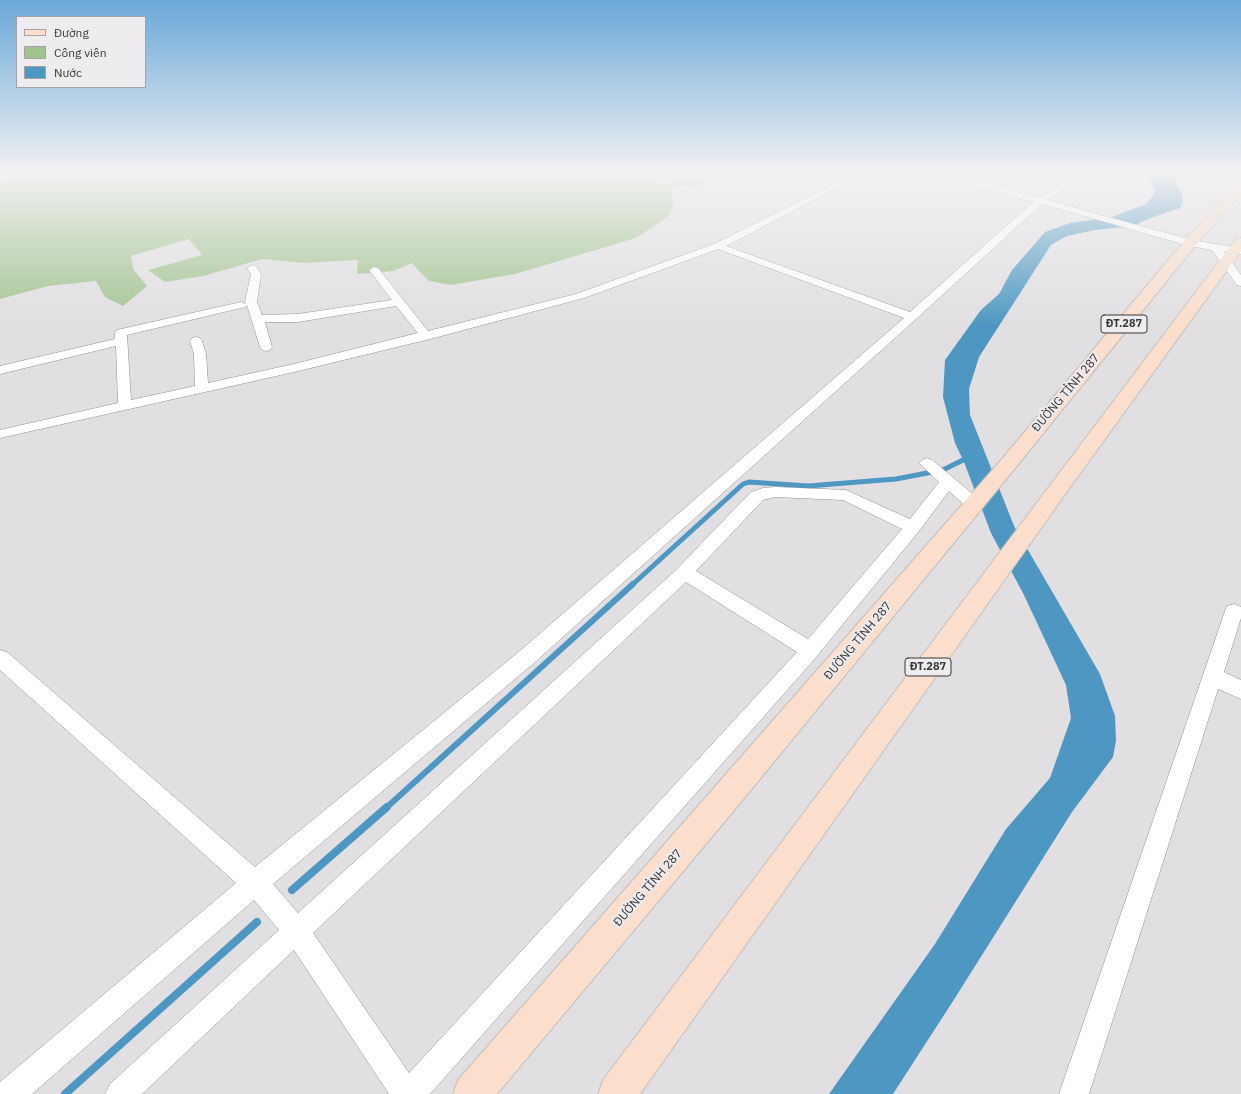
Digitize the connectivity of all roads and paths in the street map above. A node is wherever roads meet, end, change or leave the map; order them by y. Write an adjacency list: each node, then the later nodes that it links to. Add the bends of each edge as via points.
1 (761, 224): 6 (street)
2 (1015, 224): 13 (street)
3 (1121, 224): 5 (street)
4 (1207, 224): 5 (main road, ĐƯỜNG TỈNH 287 / ĐT.287)
5 (1190, 243): 7 (street); 25 (main road, ĐƯỜNG TỈNH 287 / ĐT.287)
6 (718, 246): 13 (street); 15 (street, via 580,296)
7 (1232, 251): 10 (street); 40 (main road, ĐT.287)
8 (252, 268): 14 (street, via 256,274 251,302)
9 (374, 270): 11 (street)
10 (1241, 283)
11 (399, 302): 14 (street, via 298,318); 15 (street)
12 (241, 305): 16 (street, via 121,333)
13 (912, 317): 33 (street, via 528,656)
14 (258, 318): 18 (street)
15 (426, 336): 20 (street)
16 (121, 341): 19 (street); 21 (street)
17 (196, 341): 20 (street, via 200,354)
18 (266, 347)
19 (0, 370)
20 (202, 389): 21 (street)
21 (125, 406): 22 (street)
22 (0, 434)
23 (927, 464): 24 (street)
24 (946, 480): 25 (street); 26 (street)
25 (974, 504): 39 (main road, ĐƯỜNG TỈNH 287 / ĐT.287)
26 (913, 527): 27 (street, via 846,495 763,492); 29 (street)
27 (684, 572): 29 (street); 34 (street)
28 (1234, 611): 31 (street)
29 (810, 650): 38 (street)
30 (0, 658): 33 (street)
31 (1214, 677): 32 (street); 41 (street)
32 (1241, 690)
33 (255, 883): 34 (street); 35 (street)
34 (296, 930): 36 (street); 37 (street)
35 (9, 1094)
36 (120, 1094)
37 (406, 1094)
38 (410, 1094)
39 (472, 1094)
40 (617, 1094)
41 (1074, 1094)

